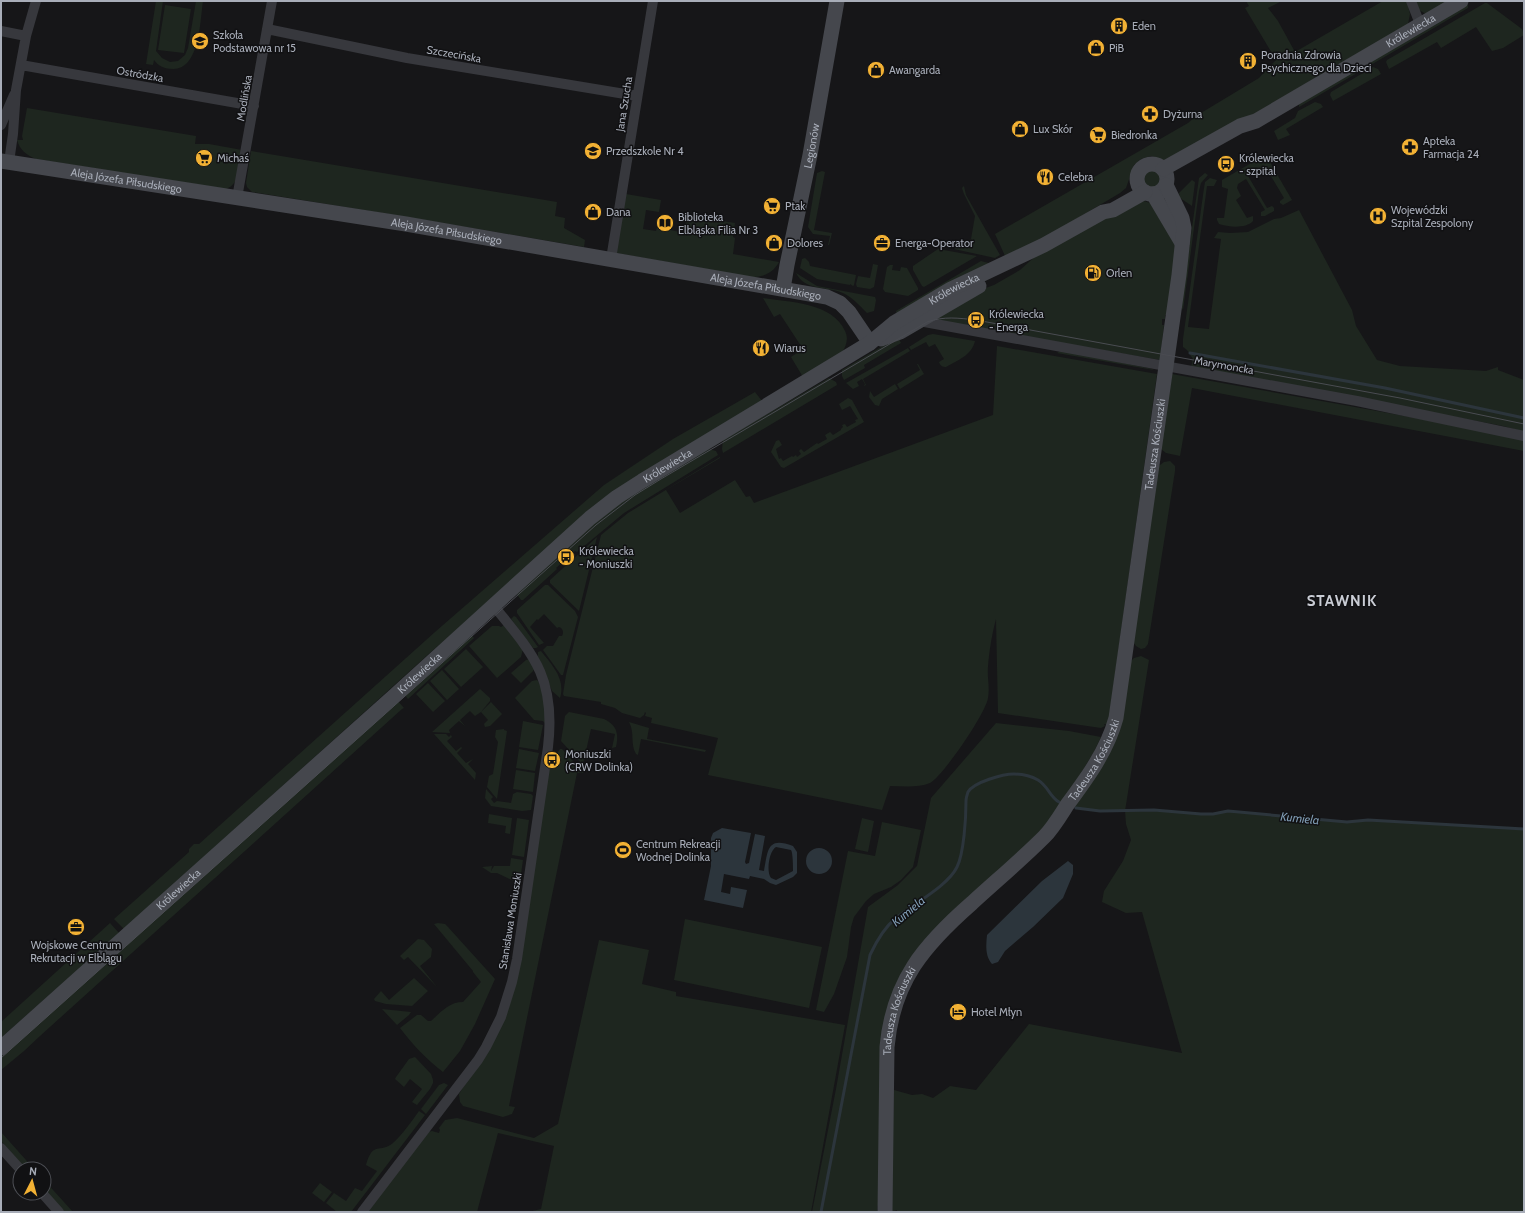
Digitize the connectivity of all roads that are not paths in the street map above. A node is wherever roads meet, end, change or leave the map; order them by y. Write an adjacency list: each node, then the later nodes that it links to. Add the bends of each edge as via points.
1 (36, 1): 10 (street)
2 (272, 1): 8 (street, Modlińska)
3 (653, 1): 13 (street, Jana Szucha)
4 (837, 1): 23 (main road, Legionów)
5 (1411, 1): 7 (street)
6 (1460, 1): 7 (main road, Królewiecka)
7 (1420, 24): 17 (main road, Królewiecka, via 1256,121 1248,131)
8 (267, 29): 13 (street, Szczecińska, via 407,58); 14 (street, Modlińska)
9 (1, 31): 10 (street)
10 (26, 36): 11 (street)
11 (21, 65): 12 (street); 14 (street, Ostródzka)
12 (16, 90): 15 (street); 16 (street, via 15,114)
13 (637, 96): 22 (street, Jana Szucha)
14 (254, 106): 19 (street, Modlińska)
15 (1, 125)
16 (5, 162): 19 (main road, Aleja Józefa Piłsudskiego)
17 (1165, 177): 18 (main road, via 1161,191); 18 (main road, via 1154,164 1146,164 1138,172); 20 (main road, Tadeusza Kościuszki, via 1182,218)
18 (1145, 190): 20 (main road); 21 (main road, Królewiecka, via 1110,204 1103,212)
19 (237, 198): 22 (main road, Aleja Józefa Piłsudskiego)
20 (1182, 243): 26 (main road, Tadeusza Kościuszki)
21 (1044, 245): 24 (main road, Królewiecka, via 1017,264); 25 (main road, Królewiecka, via 951,289 894,323)
22 (610, 259): 23 (main road, Aleja Józefa Piłsudskiego)
23 (783, 289): 25 (main road, Aleja Józefa Piłsudskiego, via 826,297 840,303)
24 (919, 321): 25 (main road, Królewiecka, via 900,332); 26 (street, Marymoncka)
25 (870, 343): 28 (main road, Królewiecka, via 617,497)
26 (1165, 366): 27 (street, Marymoncka, via 1357,401); 35 (main road, Tadeusza Kościuszki, via 1118,712 1102,754 1045,836 936,936 914,964 900,992 890,1022 886,1047)
27 (1524, 436)
28 (493, 605): 29 (main road, Królewiecka); 34 (street, Stanisława Moniuszki, via 536,661 546,688 550,716 548,747 512,982 501,1017 482,1054)
29 (1, 1048)
30 (1, 1148): 31 (street)
31 (13, 1161)
32 (49, 1201): 33 (street)
33 (59, 1212)
34 (362, 1212)
35 (885, 1212)

